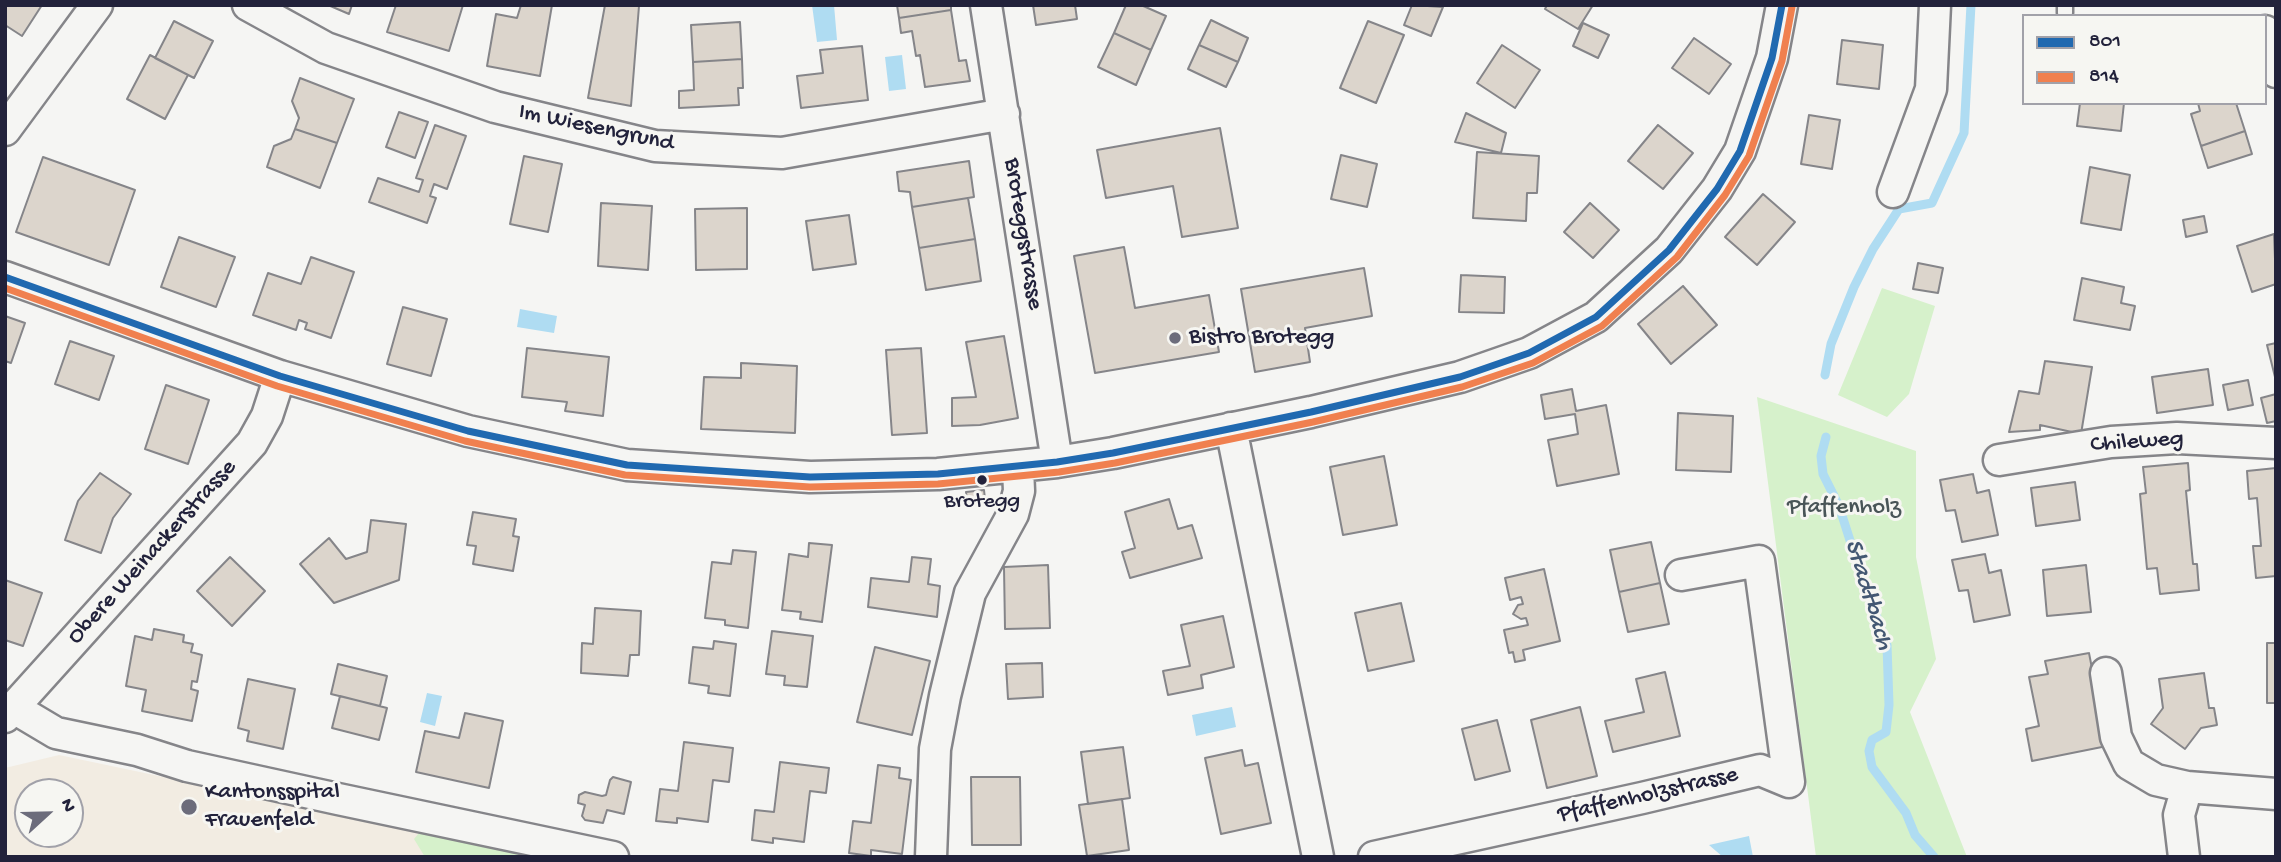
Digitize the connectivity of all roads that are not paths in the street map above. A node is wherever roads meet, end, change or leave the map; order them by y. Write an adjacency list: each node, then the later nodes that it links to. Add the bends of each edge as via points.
1 (97, 5): 9 (street)
2 (248, 5): 8 (street, Im Wiesengrund, via 326,48 495,107 655,146 782,153)
3 (986, 5): 8 (street, Broteggstrasse)
4 (1782, 5): 13 (street, via 1761,93 1729,170 1669,250 1597,317 1529,353 1460,377)
5 (1934, 5): 10 (street, via 1931,89)
6 (2267, 38): 7 (street)
7 (2276, 72)
8 (1003, 114): 16 (street, Broteggstrasse)
9 (5, 130)
10 (1893, 192)
11 (5, 277): 12 (street)
12 (280, 376): 17 (street, via 468,431 627,465 810,477); 20 (street, Obere Weinackerstrasse, via 252,443)
13 (1231, 428): 16 (street); 26 (street)
14 (2276, 443): 15 (street, Chileweg, via 2177,438 2111,442)
15 (1998, 460)
16 (1057, 462): 17 (street)
17 (1018, 468): 25 (street, via 1020,491 1013,514 970,593 945,696 934,763)
18 (1681, 575): 23 (street, Pfaffenholzstrasse, via 1759,561 1789,782 1760,770)
19 (2106, 673): 21 (street, via 2116,737 2129,764 2156,780)
20 (10, 713): 24 (street, via 56,733 187,765)
21 (2187, 787): 22 (street); 28 (street, via 2179,815)
22 (2276, 793)
23 (1448, 849): 27 (street, Pfaffenholzstrasse)
24 (613, 857)
25 (931, 857)
26 (1318, 857)
27 (1374, 857)
28 (2183, 857)

